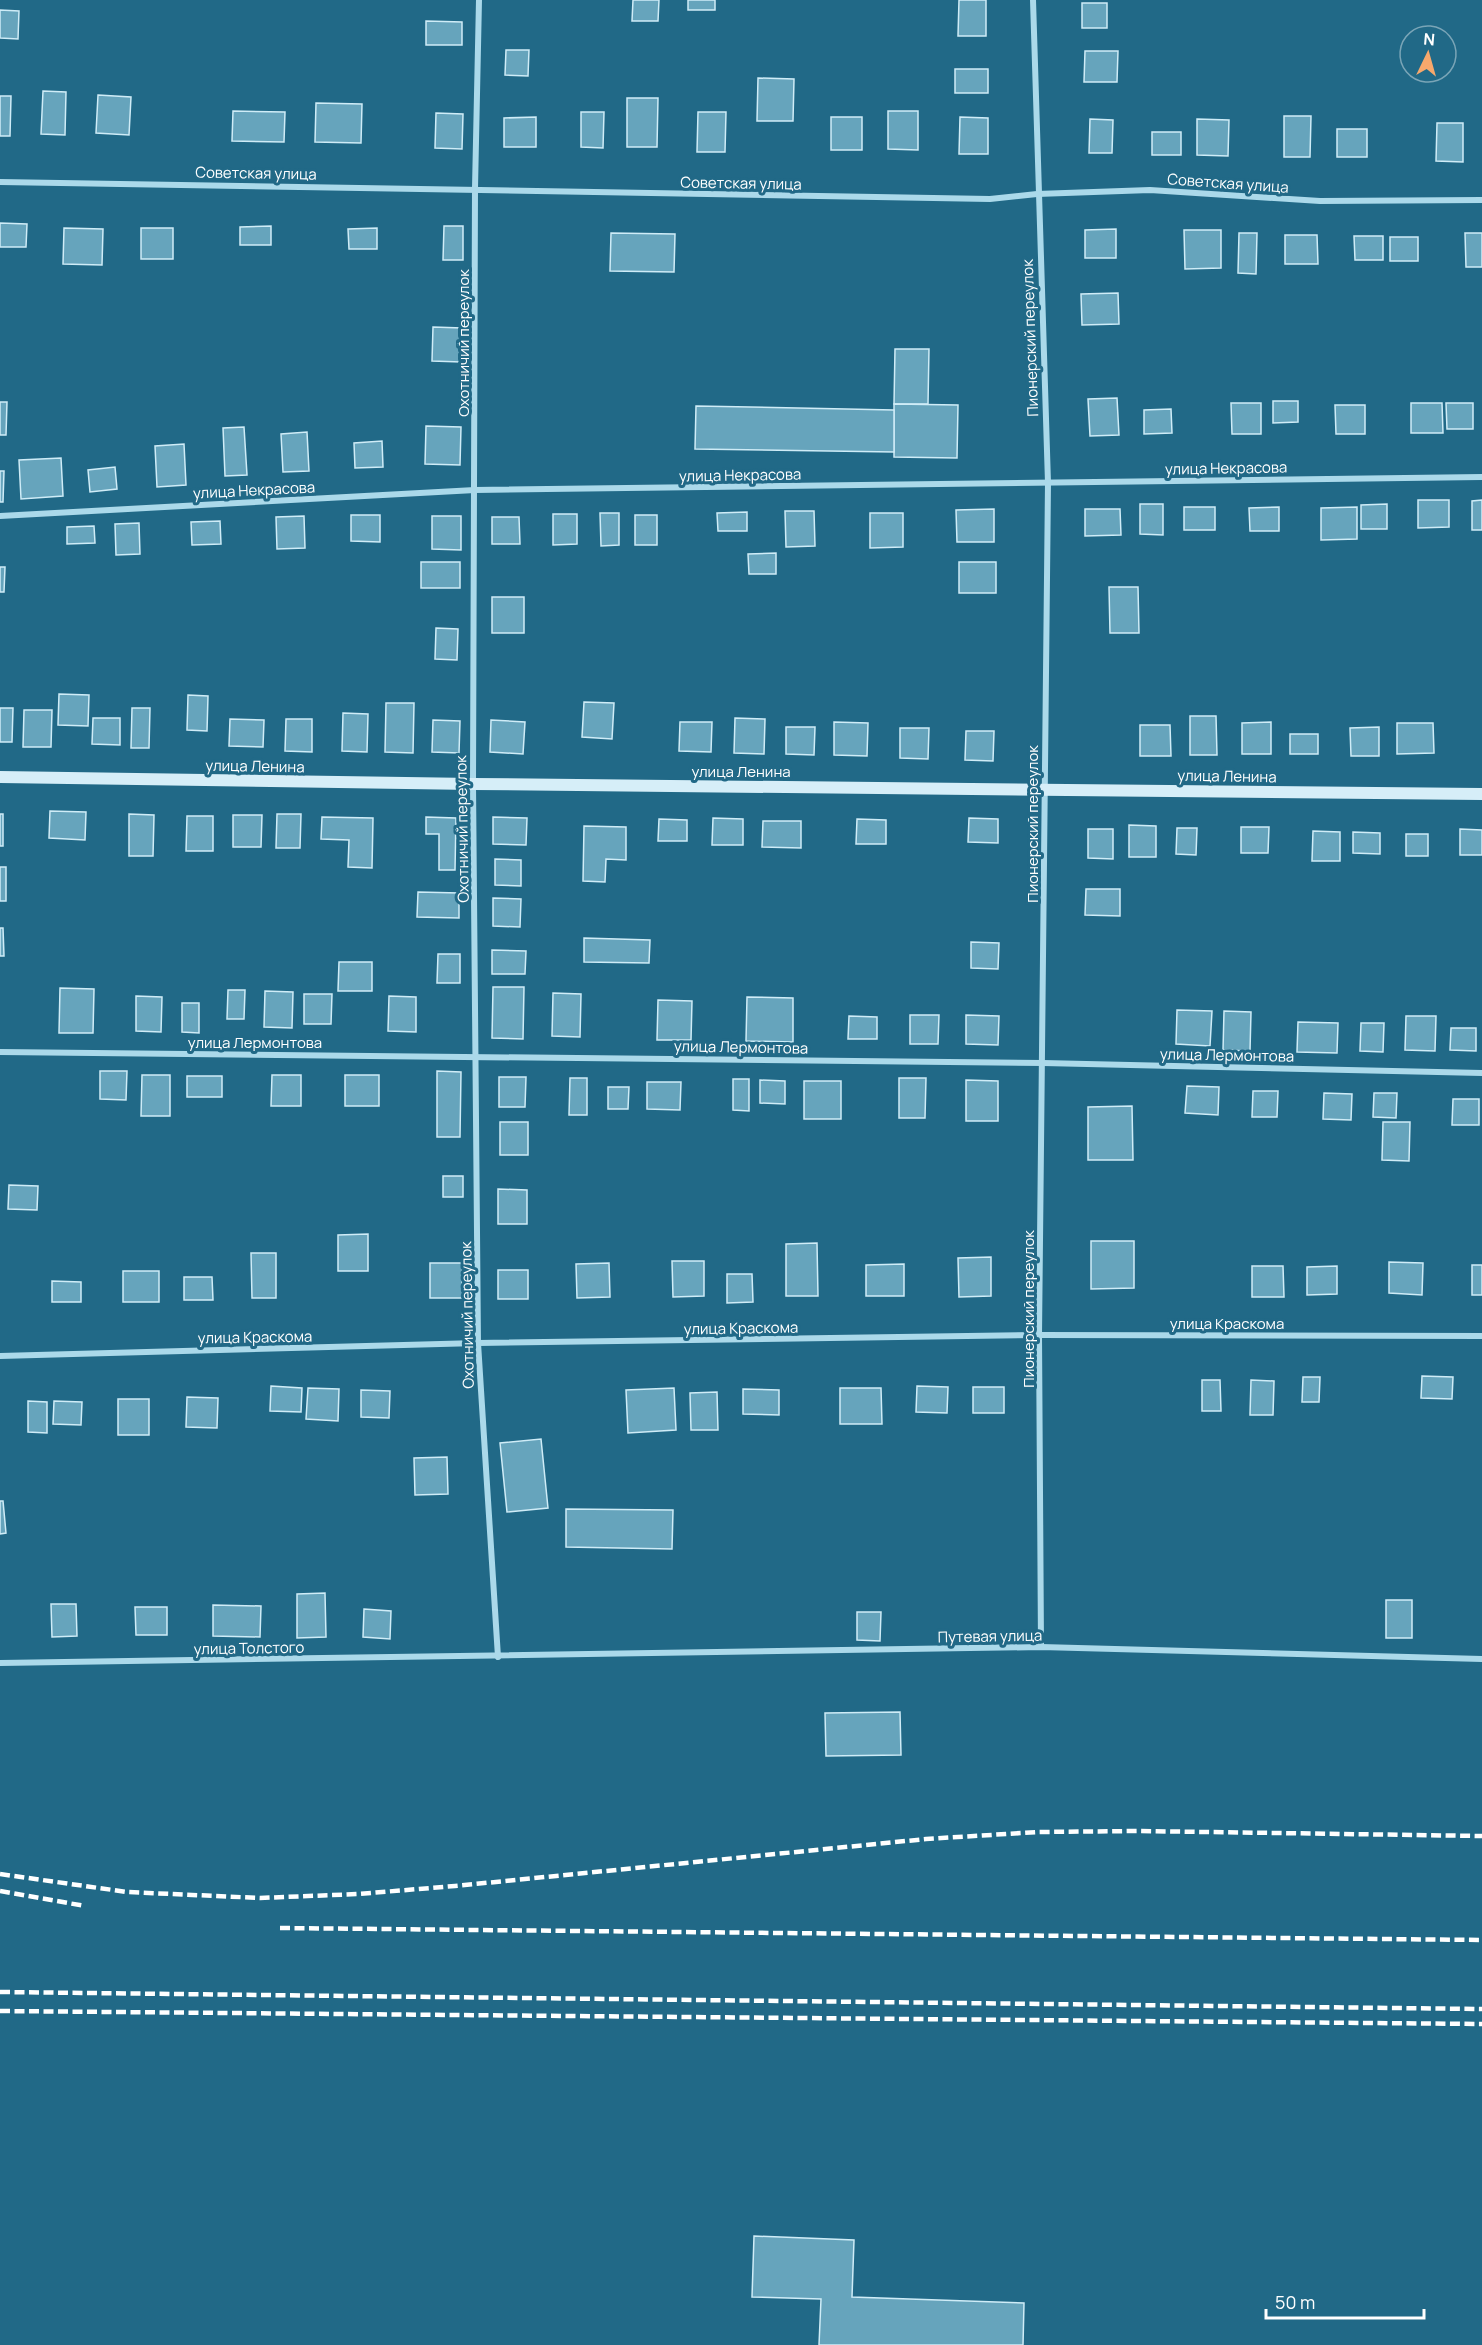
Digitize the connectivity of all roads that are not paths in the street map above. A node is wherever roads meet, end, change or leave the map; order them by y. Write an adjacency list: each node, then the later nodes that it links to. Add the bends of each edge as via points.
1 (480, 0): 4 (street, Охотничий переулок)
2 (1033, 0): 5 (street, Пионерский переулок)
3 (0, 182): 4 (street, Советская улица)
4 (475, 188): 5 (street, Советская улица, via 990,199); 9 (street, Охотничий переулок)
5 (1037, 194): 6 (street, Советская улица, via 1150,190 1320,201); 8 (street, Пионерский переулок)
6 (1482, 200)
7 (1482, 477): 8 (street, улица Некрасова)
8 (1048, 483): 9 (street, улица Некрасова); 13 (street, Пионерский переулок)
9 (475, 490): 10 (street, улица Некрасова); 12 (street, Охотничий переулок)
10 (0, 516)
11 (0, 777): 12 (main road, улица Ленина)
12 (473, 784): 13 (main road, улица Ленина); 16 (street, Охотничий переулок)
13 (1044, 789): 14 (main road, улица Ленина); 17 (street, Пионерский переулок)
14 (1482, 794)
15 (0, 1053): 16 (street, улица Лермонтова)
16 (477, 1056): 17 (street, улица Лермонтова); 21 (street, Охотничий переулок)
17 (1043, 1063): 18 (street, улица Лермонтова); 19 (street, Пионерский переулок)
18 (1482, 1073)
19 (1039, 1335): 20 (street, улица Краскома); 21 (street, улица Краскома); 23 (street, Пионерский переулок)
20 (1482, 1336)
21 (478, 1343): 22 (street, улица Краскома); 24 (street, Охотничий переулок)
22 (0, 1356)
23 (1041, 1647): 24 (street, Путевая улица); 25 (street, Путевая улица)
24 (498, 1657): 26 (street, улица Толстого)
25 (1482, 1659)
26 (0, 1663)

